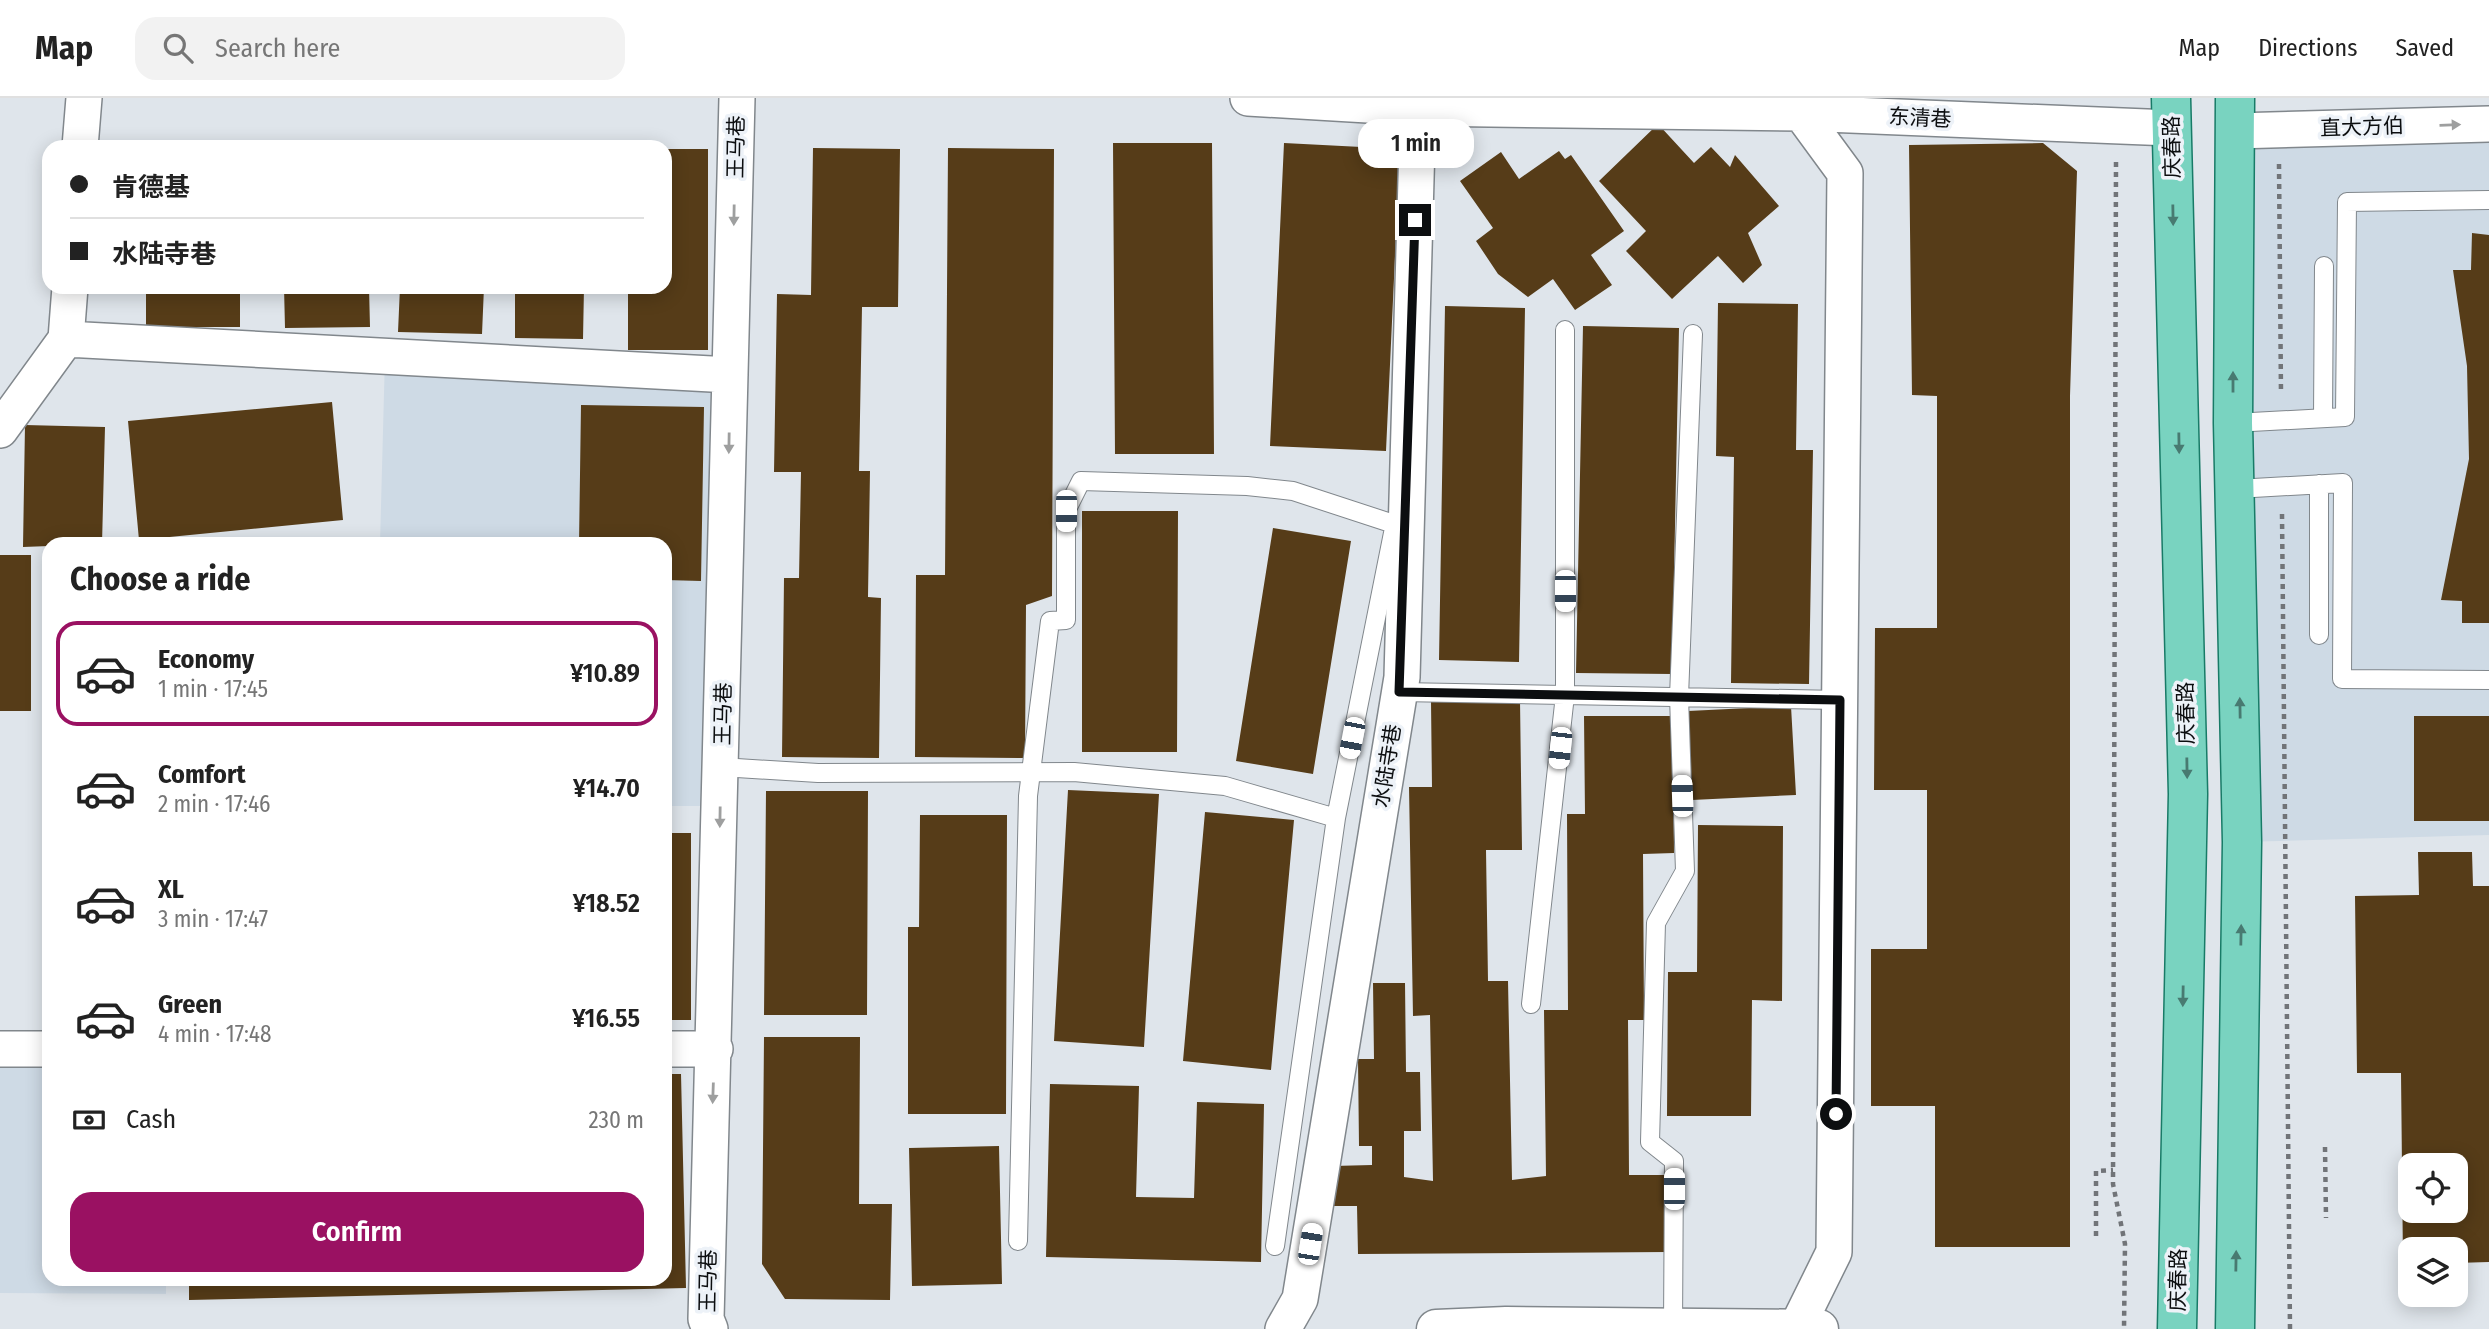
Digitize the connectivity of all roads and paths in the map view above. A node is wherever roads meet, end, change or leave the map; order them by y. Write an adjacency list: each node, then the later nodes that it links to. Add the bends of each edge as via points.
1 (84, 98): 11 (street)
2 (737, 98): 18 (street, 王马巷, one-way to 18)
3 (1248, 98): 4 (street, 东清巷)
4 (1418, 108): 5 (street, 东清巷); 26 (street, 水陆寺巷)
5 (1801, 113): 9 (street, 东清巷); 32 (street, via 1845,173)
6 (2171, 113): 9 (street, 东清巷); 55 (main road, 庆春路, one-way to 55, via 2188,794)
7 (2235, 115): 10 (street, 直大方伯); 21 (main road, one-way to 7)
8 (2489, 124): 10 (street, 直大方伯, one-way to 8)
9 (2116, 127): 42 (path)
10 (2278, 129): 20 (path)
11 (81, 140)
12 (2489, 200): 19 (lane, via 2347,202 2344,417)
13 (2324, 266): 19 (lane)
14 (69, 294): 17 (street)
15 (1565, 330): 30 (lane)
16 (1693, 334): 31 (lane)
17 (66, 339): 18 (street); 22 (street)
18 (730, 375): 33 (street, 王马巷, one-way to 33)
19 (2323, 418): 20 (lane)
20 (2281, 420): 21 (lane)
21 (2233, 423): 25 (main road)
22 (0, 430)
23 (2319, 484): 24 (lane); 27 (lane); 28 (lane, via 2343,483 2342,678)
24 (2281, 486): 25 (lane); 57 (path)
25 (2236, 489): 56 (main road, one-way to 25, via 2242,842)
26 (1400, 526): 29 (street, 水陆寺巷); 34 (lane, via 1293,491 1081,481 1066,511 1066,620 1050,621); 35 (lane)
27 (2319, 635)
28 (2489, 680)
29 (1399, 692): 30 (lane); 50 (street, 水陆寺巷, via 1300,1299)
30 (1565, 695): 31 (lane); 36 (lane)
31 (1679, 696): 32 (lane); 48 (lane, via 1685,870 1657,923 1650,1142 1674,1161)
32 (1840, 700): 52 (street, via 1834,1252)
33 (722, 767): 34 (lane, via 818,773); 40 (street, 王马巷, one-way to 40)
34 (1031, 772): 35 (lane, via 1225,786); 45 (lane)
35 (1336, 818): 46 (lane)
36 (1531, 1004)
37 (0, 1049): 38 (street)
38 (42, 1049)
39 (672, 1049): 40 (street)
40 (715, 1049): 49 (street, 王马巷, one-way to 49, via 706,1319)
41 (2325, 1147): 43 (path)
42 (2113, 1170): 44 (path, via 2096,1171); 54 (path, via 2125,1244)
43 (2326, 1218)
44 (2096, 1236)
45 (1018, 1241)
46 (1275, 1246)
47 (1506, 1328): 48 (street); 51 (street)
48 (1673, 1328): 52 (street)
49 (710, 1329)
50 (1283, 1329)
51 (1436, 1329)
52 (1796, 1329): 53 (street)
53 (1819, 1329)
54 (2124, 1329)
55 (2176, 1329)
56 (2235, 1329)
57 (2290, 1329)

